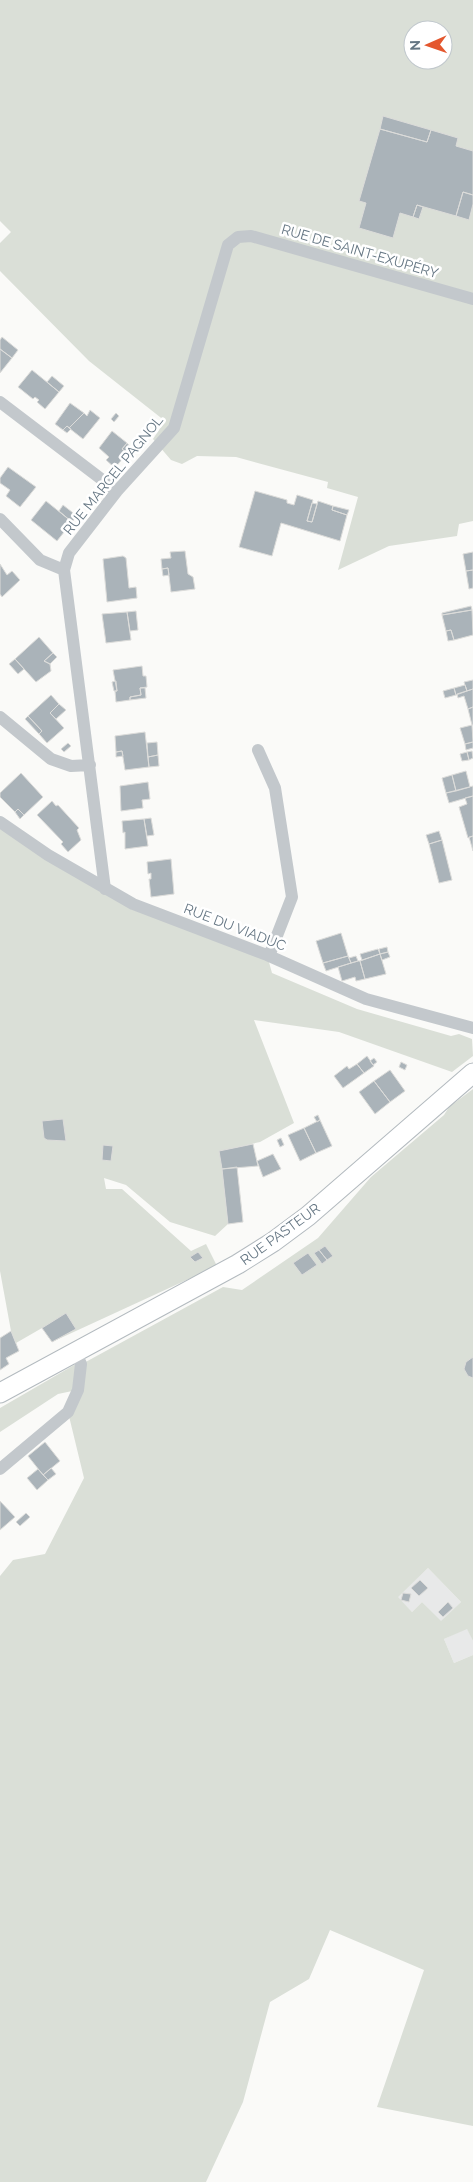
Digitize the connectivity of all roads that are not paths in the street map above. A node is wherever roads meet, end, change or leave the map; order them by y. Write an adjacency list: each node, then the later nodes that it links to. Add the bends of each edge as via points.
1 (238, 237): 2 (street, RUE DE SAINT-EXUPÉRY, via 251,236); 4 (street, RUE MARCEL PAGNOL, via 228,245 174,428)
2 (473, 299)
3 (0, 402): 4 (street)
4 (118, 491): 6 (street, RUE MARCEL PAGNOL, via 69,553)
5 (0, 519): 6 (street, via 40,560)
6 (64, 570): 9 (street)
7 (0, 717): 9 (street, via 52,759 71,766)
8 (258, 750): 12 (street, via 275,788 292,897)
9 (90, 765): 11 (street)
10 (0, 822): 11 (street, RUE DU VIADUC)
11 (105, 889): 12 (street, RUE DU VIADUC, via 133,904)
12 (269, 956): 13 (street, RUE DU VIADUC, via 366,999)
13 (473, 1028)
14 (467, 1077): 15 (main road, RUE PASTEUR, via 308,1216 273,1242)
15 (76, 1351): 16 (main road, RUE PASTEUR); 17 (street, via 81,1364 78,1390 68,1412)
16 (0, 1392)
17 (0, 1469)

